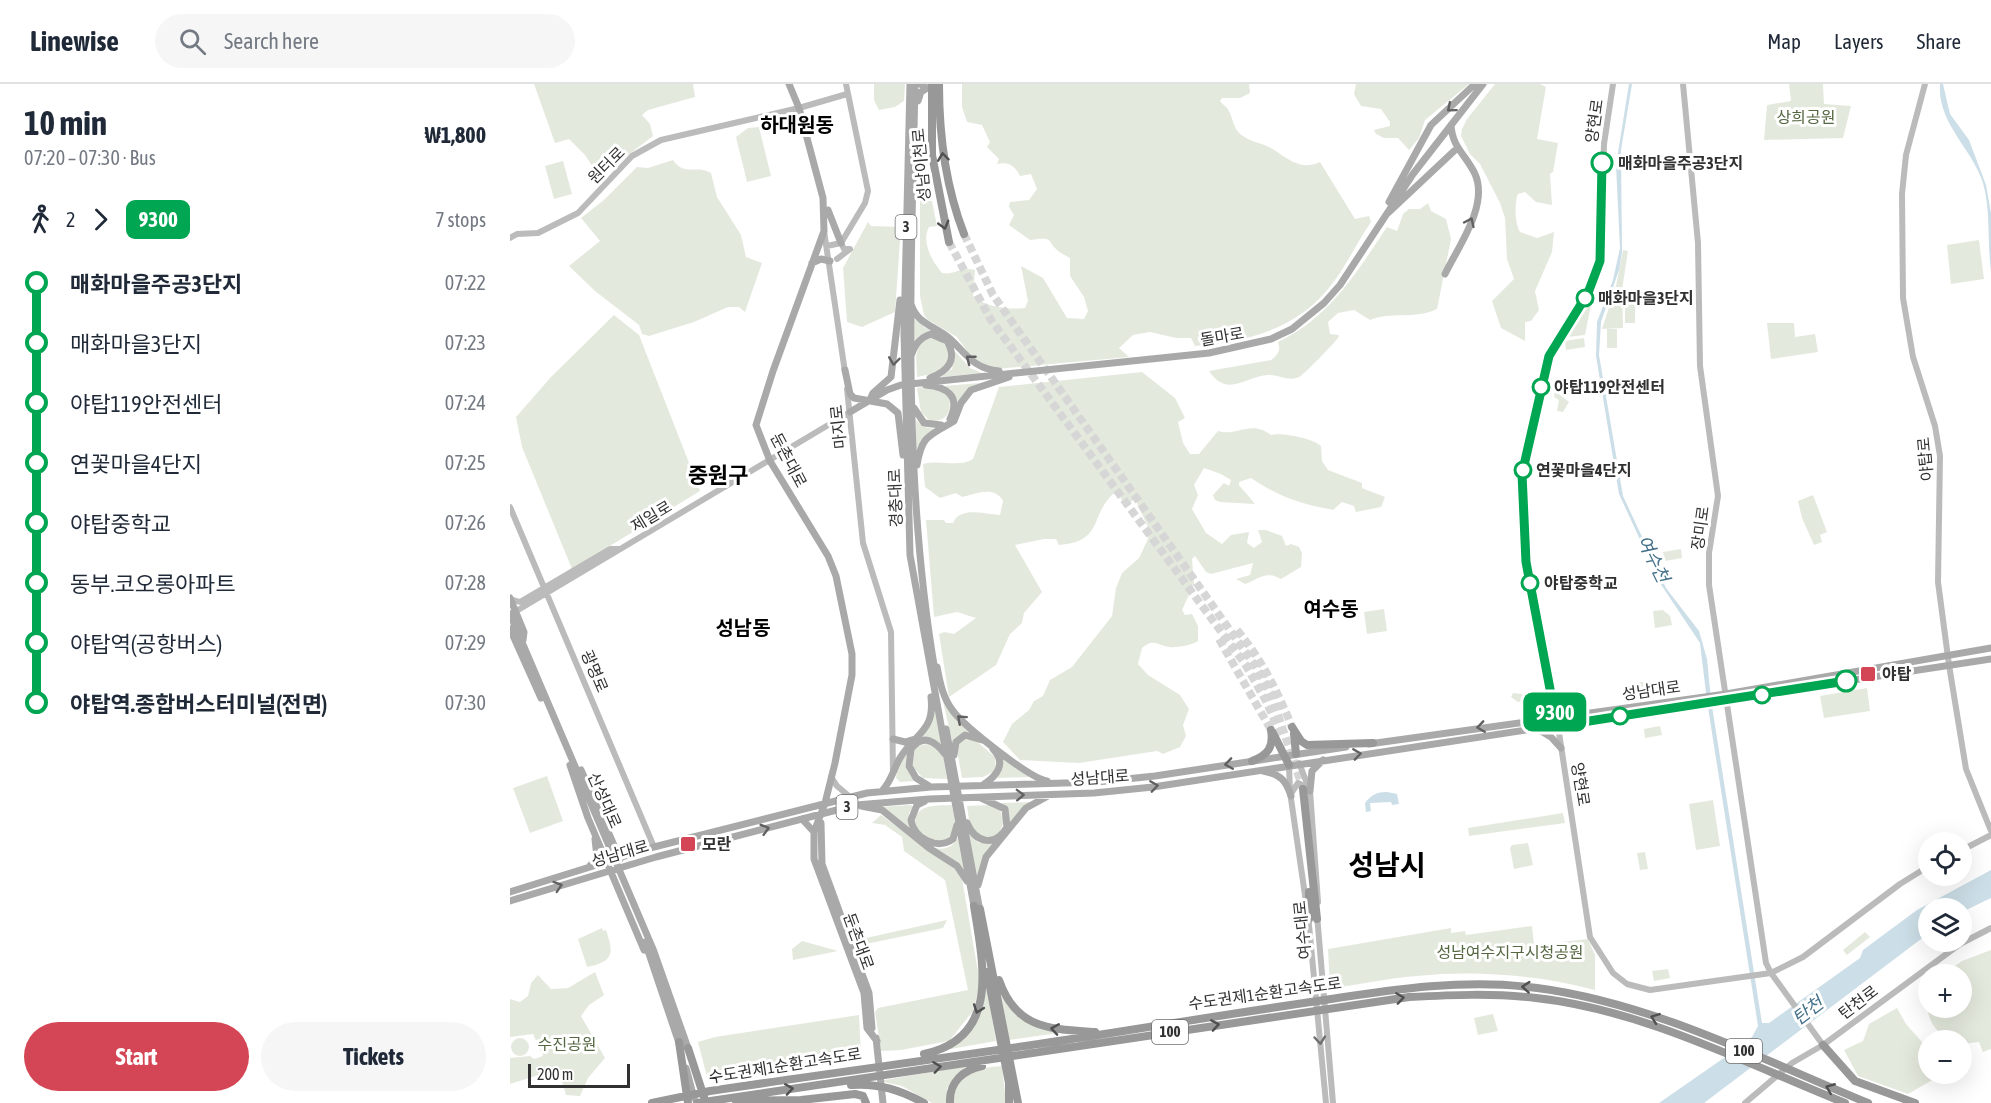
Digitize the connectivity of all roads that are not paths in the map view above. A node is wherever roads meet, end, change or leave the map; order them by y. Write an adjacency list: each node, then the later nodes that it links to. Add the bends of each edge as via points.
1 (789, 84): 13 (main road, 둔촌대로)
2 (846, 84): 12 (main road)
3 (910, 84): 18 (main road, 경충대로 / 3)
4 (917, 84): 14 (main road, 경충대로 / 3); 14 (main road, via 927,88 920,94)
5 (932, 84): 23 (highway, 성남이천로 / 3, one-way to 23, via 932,155)
6 (939, 84): 21 (highway, 성남이천로, one-way to 6, via 945,171)
7 (1475, 84): 19 (main road, one-way to 19, via 1431,125)
8 (1483, 84): 15 (main road, 돌마로)
9 (1613, 84): 55 (main road, 양현로, via 1604,144 1600,261 1588,293 1549,356 1522,474 1526,562)
10 (1683, 84): 56 (main road, 장미로, via 1698,243 1700,366 1718,495 1709,553 1709,585)
11 (1925, 84): 52 (main road, 야탑로, via 1906,155 1900,210 1902,283 1913,357 1935,426 1940,456 1938,582)
12 (847, 94): 13 (main road); 24 (main road, via 868,191)
13 (799, 108): 17 (main road, 둔촌대로); 22 (main road, 원터로, via 654,143 632,156 578,213 538,232)
14 (914, 118): 29 (main road, 경충대로 / 3)
15 (1451, 125): 19 (main road, 돌마로); 28 (main road, one-way to 15, via 1478,200 1476,175 1454,144)
16 (1454, 151): 19 (main road)
17 (823, 198): 20 (main road, 둔촌대로); 24 (main road)
18 (906, 198): 31 (main road, 경충대로 / 3); 35 (main road, one-way to 35, via 893,369)
19 (1382, 218): 32 (main road, 돌마로, via 1333,293 1304,321 1271,339 1209,353)
20 (824, 231): 25 (main road, 마지로); 27 (main road, 둔촌대로)
21 (963, 234)
22 (510, 238)
23 (949, 242)
24 (841, 243): 25 (main road); 26 (main road)
25 (827, 246): 26 (main road, 마지로)
26 (832, 262): 27 (main road, via 821,259); 30 (main road, 마지로)
27 (812, 263): 37 (main road, 둔촌대로, via 756,425)
28 (1445, 274)
29 (909, 290): 31 (main road, 경충대로 / 3); 32 (main road, one-way to 29, via 988,370 971,362 947,336 922,322 913,309)
30 (845, 370): 35 (main road, via 850,394); 36 (main road, 마지로)
31 (907, 371): 33 (main road, via 918,341 931,334 947,341 953,357 951,364 939,375); 34 (main road, 경충대로 / 3)
32 (1025, 373): 33 (main road, 돌마로); 38 (main road, via 970,390 954,421 935,430 922,443)
33 (916, 384): 34 (main road, via 944,387 950,392 955,405 950,419 937,426 924,423); 35 (main road, 돌마로, via 887,390)
34 (908, 394): 38 (main road, 경충대로 / 3); 39 (main road, 경충대로 / 3)
35 (870, 400): 36 (main road, 돌마로); 39 (main road, via 887,404 898,413)
36 (850, 412): 37 (main road, 제일로); 62 (main road, 마지로, via 863,543 891,632)
37 (770, 460): 41 (main road, 제일로); 74 (main road, 둔촌대로, via 828,556 836,576 852,654 852,675)
38 (915, 480): 45 (main road, 경충대로 / 3)
39 (908, 490): 49 (main road, 경충대로 / 3, via 910,555)
40 (510, 507): 42 (main road, 광명로)
41 (619, 549): 42 (main road, via 610,549); 43 (main road); 46 (main road)
42 (545, 587): 43 (main road, 광명로); 44 (main road, via 520,602)
43 (549, 596): 47 (main road, via 522,613); 93 (main road, 광명로)
44 (510, 598): 47 (main road)
45 (923, 604): 71 (main road, 경충대로 / 3); 75 (main road, one-way to 45, via 1027,773 952,710 942,690)
46 (510, 614): 50 (main road, 산성대로)
47 (521, 623): 50 (main road)
48 (510, 629): 66 (main road, 산성대로)
49 (923, 638): 63 (main road, via 933,710); 71 (main road, 경충대로 / 3)
50 (523, 643): 66 (main road, 산성대로)
51 (1991, 648): 52 (main road)
52 (1947, 655): 54 (main road, 야탑로); 56 (main road)
53 (1991, 659): 54 (main road)
54 (1948, 665): 56 (main road); 91 (main road, 야탑로, via 1966,769)
55 (1549, 685): 58 (main road, 양현로); 59 (main road, via 1544,710)
56 (1726, 697): 57 (main road); 108 (main road, 장미로, via 1766,963)
57 (1699, 701): 58 (main road, 성남대로); 60 (main road, 성남대로)
58 (1556, 717): 59 (main road, 성남대로); 60 (main road, 양현로)
59 (1529, 721): 64 (main road, 성남대로, one-way to 64)
60 (1557, 726): 61 (main road, 성남대로); 65 (main road, 양현로)
61 (1536, 728): 65 (main road); 67 (main road, 성남대로, one-way to 61)
62 (893, 738): 63 (main road); 73 (main road, 마지로)
63 (917, 739): 73 (main road, via 900,758)
64 (1373, 743): 68 (main road, 성남대로); 68 (highway, via 1307,745 1292,727)
65 (1561, 748): 108 (main road, 양현로, via 1590,937 1613,974 1627,984 1650,990)
66 (568, 754): 89 (main road); 94 (main road, via 587,779); 107 (main road, 산성대로)
67 (1328, 758): 68 (main road, 성남대로); 79 (main road, via 1318,763)
68 (1298, 759): 69 (main road, 성남대로 / 3); 79 (main road)
69 (1288, 760): 70 (main road, 성남대로 / 3); 70 (highway, via 1271,730 1270,749); 72 (main road, 성남대로 / 3); 79 (main road)
70 (1252, 761): 75 (main road, 성남대로 / 3, one-way to 75, via 1155,776)
71 (951, 763): 76 (main road, via 960,738 978,737 996,752 1000,762 994,778); 77 (main road, via 933,741 920,740 911,748 909,766 916,778); 86 (main road, 경충대로 / 3)
72 (1255, 770): 79 (main road, via 1281,776); 80 (main road, 성남대로 / 3, one-way to 72, via 1153,787)
73 (894, 775): 78 (main road)
74 (831, 777): 82 (main road); 84 (main road, 둔촌대로)
75 (1062, 784): 76 (main road, 성남대로 / 3)
76 (983, 785): 77 (main road, 성남대로 / 3)
77 (932, 787): 78 (main road, 성남대로 / 3)
78 (882, 791): 82 (main road, 성남대로 / 3)
79 (1300, 792): 104 (highway, 여수대로); 104 (main road)
80 (1053, 794): 81 (main road, 성남대로 / 3, one-way to 80); 103 (main road, via 1026,808 986,857 980,870)
81 (976, 796): 83 (main road, 성남대로 / 3); 86 (main road, via 1005,809 1008,821 1003,834 991,841 979,839)
82 (850, 797): 84 (main road, 성남대로 / 3)
83 (929, 799): 85 (main road, 성남대로 / 3); 86 (main road, via 917,805 911,820 915,830 932,844 944,845 953,840)
84 (825, 803): 87 (main road, 둔촌대로); 93 (main road, 성남대로 / 3)
85 (856, 805): 87 (main road, 성남대로 / 3); 100 (main road, via 882,810 891,816 957,866)
86 (960, 812): 100 (main road, 경충대로); 103 (main road, 경충대로)
87 (821, 814): 88 (main road, 성남대로 / 3); 90 (main road, 둔촌대로); 115 (main road, 둔촌대로, via 822,864 869,993)
88 (802, 819): 90 (main road); 97 (main road, 성남대로 / 3, one-way to 88)
89 (595, 832): 95 (main road); 96 (main road, via 597,857)
90 (814, 832): 115 (main road, 둔촌대로, via 814,860 864,993 867,1028)
91 (1991, 833): 92 (main road)
92 (1972, 844)
93 (654, 847): 94 (main road, 성남대로 / 3)
94 (620, 857): 95 (main road, 성남대로 / 3); 97 (main road)
95 (608, 861): 96 (main road, 성남대로 / 3); 98 (main road)
96 (589, 867): 101 (main road, 성남대로 / 3)
97 (623, 867): 98 (main road, 성남대로); 110 (main road, via 659,954)
98 (608, 871): 102 (main road, 성남대로, one-way to 98); 117 (main road)
99 (1918, 873): 108 (main road, via 1803,957)
100 (970, 887): 103 (main road, 경충대로)
101 (510, 892)
102 (510, 901)
103 (977, 903): 106 (highway)
104 (1313, 919): 132 (main road, 여수대로, one-way to 132); 133 (main road, 여수대로)
105 (1991, 928): 116 (main road, 탄천로, via 1960,944)
106 (981, 932): 113 (highway, one-way to 106, via 1050,1029 1026,1018 1004,993); 120 (highway, one-way to 120, via 983,988 972,1024 944,1048); 130 (highway, via 1009,1083); 131 (highway)
107 (651, 950): 110 (main road, 산성대로); 117 (main road, 산성대로)
108 (1771, 973): 116 (main road, 장미로)
109 (1342, 1002): 111 (highway, 수도권제1순환고속도로 / 100); 112 (highway, 수도권제1순환고속도로 / 100, one-way to 112, via 1478,994); 112 (highway, 수도권제1순환고속도로 / 100, one-way to 109, via 1584,996 1535,987 1450,985)
110 (674, 1007): 118 (main road, 산성대로)
111 (1307, 1007): 113 (highway, 수도권제1순환고속도로 / 100); 119 (highway, 수도권제1순환고속도로 / 100, one-way to 111)
112 (1615, 1010): 114 (highway, 수도권제1순환고속도로 / 100)
113 (1113, 1033): 119 (highway, 수도권제1순환고속도로 / 100, via 1032,1044)
114 (1692, 1036): 135 (highway, 수도권제1순환고속도로 / 100); 136 (highway, 수도권제1순환고속도로 / 100, one-way to 114)
115 (877, 1041): 122 (main road, 둔촌대로)
116 (1821, 1041): 134 (main road, 탄천로); 137 (highway, via 1855,1081)
117 (679, 1042): 123 (highway); 124 (main road, 산성대로)
118 (688, 1048): 124 (highway)
119 (991, 1058): 120 (highway, 수도권제1순환고속도로 / 100); 121 (highway, 수도권제1순환고속도로 / 100, one-way to 119); 129 (highway, via 959,1078 950,1092)
120 (882, 1065): 124 (highway, 수도권제1순환고속도로 / 100)
121 (863, 1081): 122 (highway); 124 (highway, 수도권제1순환고속도로 / 100, one-way to 121)
122 (883, 1089): 127 (main road); 128 (highway, via 906,1092)
123 (685, 1100): 124 (highway, 수도권제1순환고속도로 / 100); 125 (highway, 수도권제1순환고속도로 / 100)
124 (704, 1100): 126 (highway, via 779,1101 855,1094 863,1096)
125 (652, 1103)
126 (866, 1103)
127 (883, 1103)
128 (924, 1103)
129 (950, 1103)
130 (1009, 1103)
131 (1017, 1103)
132 (1326, 1103)
133 (1333, 1103)
134 (1745, 1103)
135 (1845, 1103)
136 (1868, 1103)
137 (1915, 1103)

